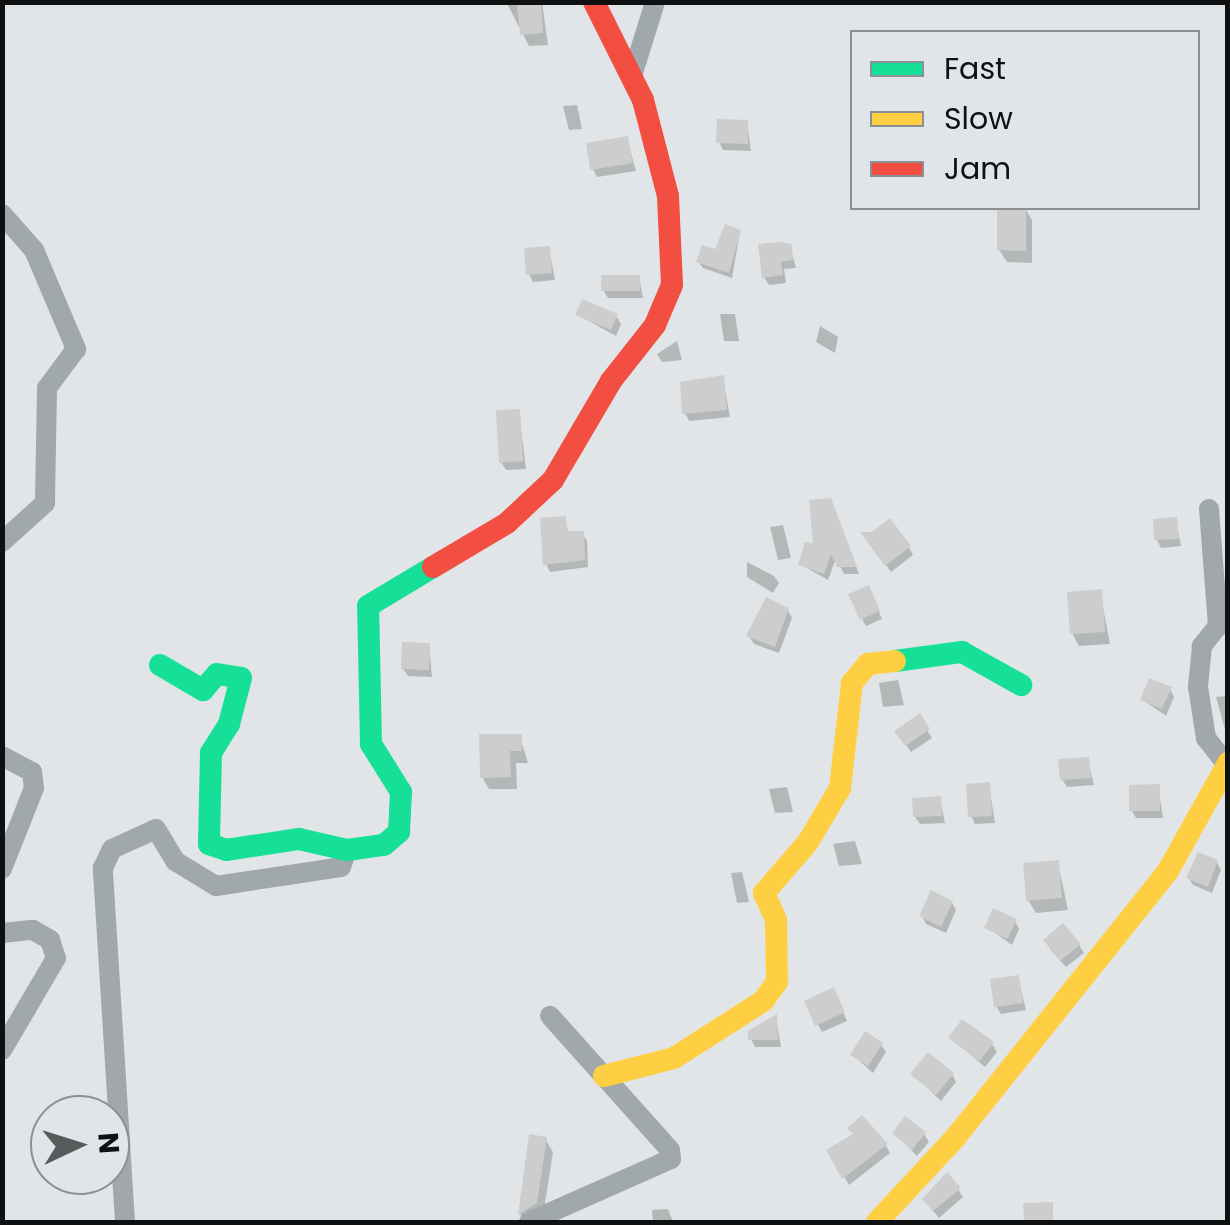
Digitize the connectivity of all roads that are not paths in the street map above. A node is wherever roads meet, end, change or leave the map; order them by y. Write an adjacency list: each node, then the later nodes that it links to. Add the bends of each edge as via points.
1 (594, 2): 3 (street)
2 (656, 2): 3 (street)
3 (632, 76): 11 (street, via 668,196 672,285 654,325 611,381 553,480 507,523 368,606 371,744 401,792 402,816 399,832 384,845)
4 (2, 214): 6 (street, via 34,250 76,350 48,388 45,503)
5 (1209, 509): 10 (street, via 1218,626 1202,646 1198,687 1206,738)
6 (2, 542)
7 (160, 665): 11 (street, via 202,690 217,674 241,678 229,724 212,753 209,844 226,850 299,839)
8 (1021, 684): 16 (street, via 962,652 868,664 852,682 840,788 808,842 764,893 776,920 777,982 763,1001 674,1058)
9 (2, 756): 12 (street, via 32,772 34,788)
10 (1226, 762): 19 (street, via 1168,871 955,1138)
11 (347, 850): 17 (street, via 341,867 216,886 175,862 156,829 112,849 104,868)
12 (2, 869)
13 (2, 933): 15 (street, via 33,930 50,940 56,958)
14 (550, 1016): 16 (street)
15 (2, 1050)
16 (604, 1076): 18 (street, via 671,1159)
17 (126, 1222)
18 (529, 1222)
19 (878, 1222)

